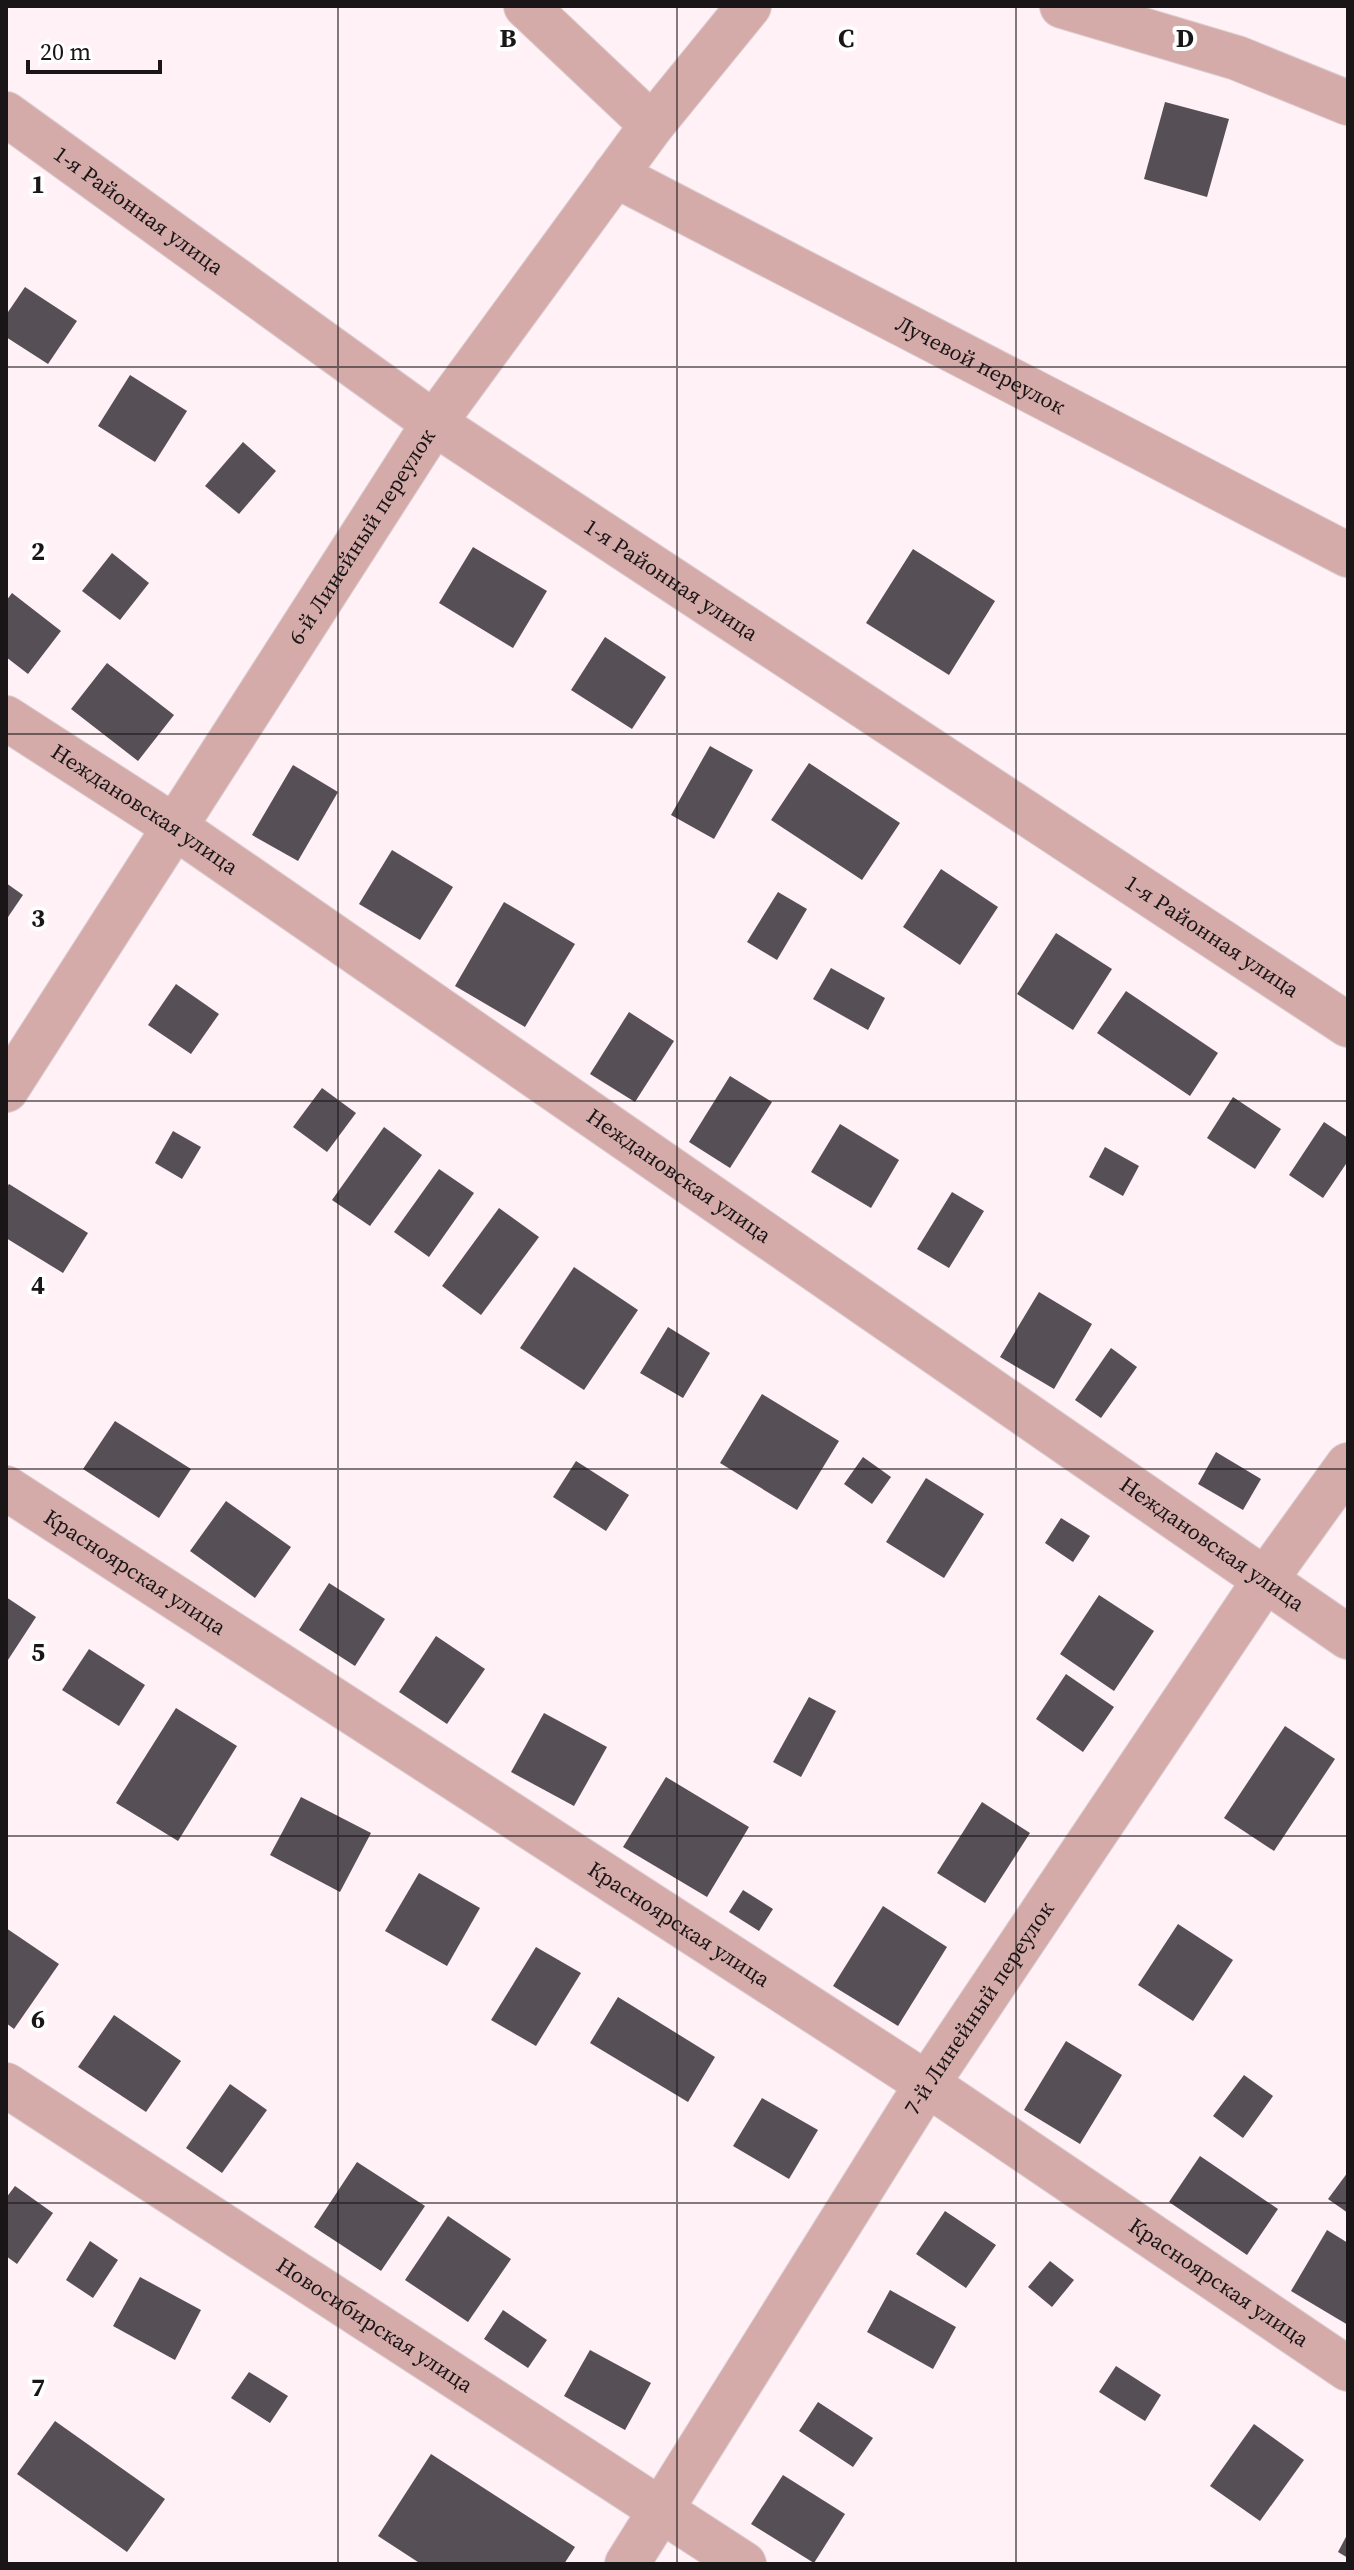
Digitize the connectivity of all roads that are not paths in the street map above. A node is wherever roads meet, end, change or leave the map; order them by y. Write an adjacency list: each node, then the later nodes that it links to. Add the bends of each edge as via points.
1 (526, 6): 6 (street)
2 (749, 6): 6 (street, 6-й Линейный переулок)
3 (1062, 6): 4 (street, via 1237,58)
4 (1348, 103)
5 (6, 114): 8 (street, 1-я Районная улица)
6 (652, 125): 7 (street, 6-й Линейный переулок)
7 (615, 175): 8 (street, 6-й Линейный переулок); 9 (street, Лучевой переулок)
8 (434, 423): 11 (street, 6-й Линейный переулок); 12 (street, 1-я Районная улица)
9 (1348, 555)
10 (6, 718): 11 (street, Неждановская улица)
11 (175, 827): 13 (street, 6-й Линейный переулок); 16 (street, Неждановская улица)
12 (1348, 1025)
13 (6, 1090)
14 (1348, 1465): 16 (street, 7-й Линейный переулок)
15 (6, 1488): 18 (street, Красноярская улица)
16 (1265, 1580): 17 (street, Неждановская улица); 18 (street, 7-й Линейный переулок)
17 (1348, 1637)
18 (927, 2084): 20 (street, Красноярская улица); 21 (street, 7-й Линейный переулок)
19 (6, 2085): 21 (street, Новосибирская улица)
20 (1348, 2369)
21 (661, 2510): 22 (street, 7-й Линейный переулок); 23 (street, Новосибирская улица)
22 (627, 2564)
23 (744, 2564)

